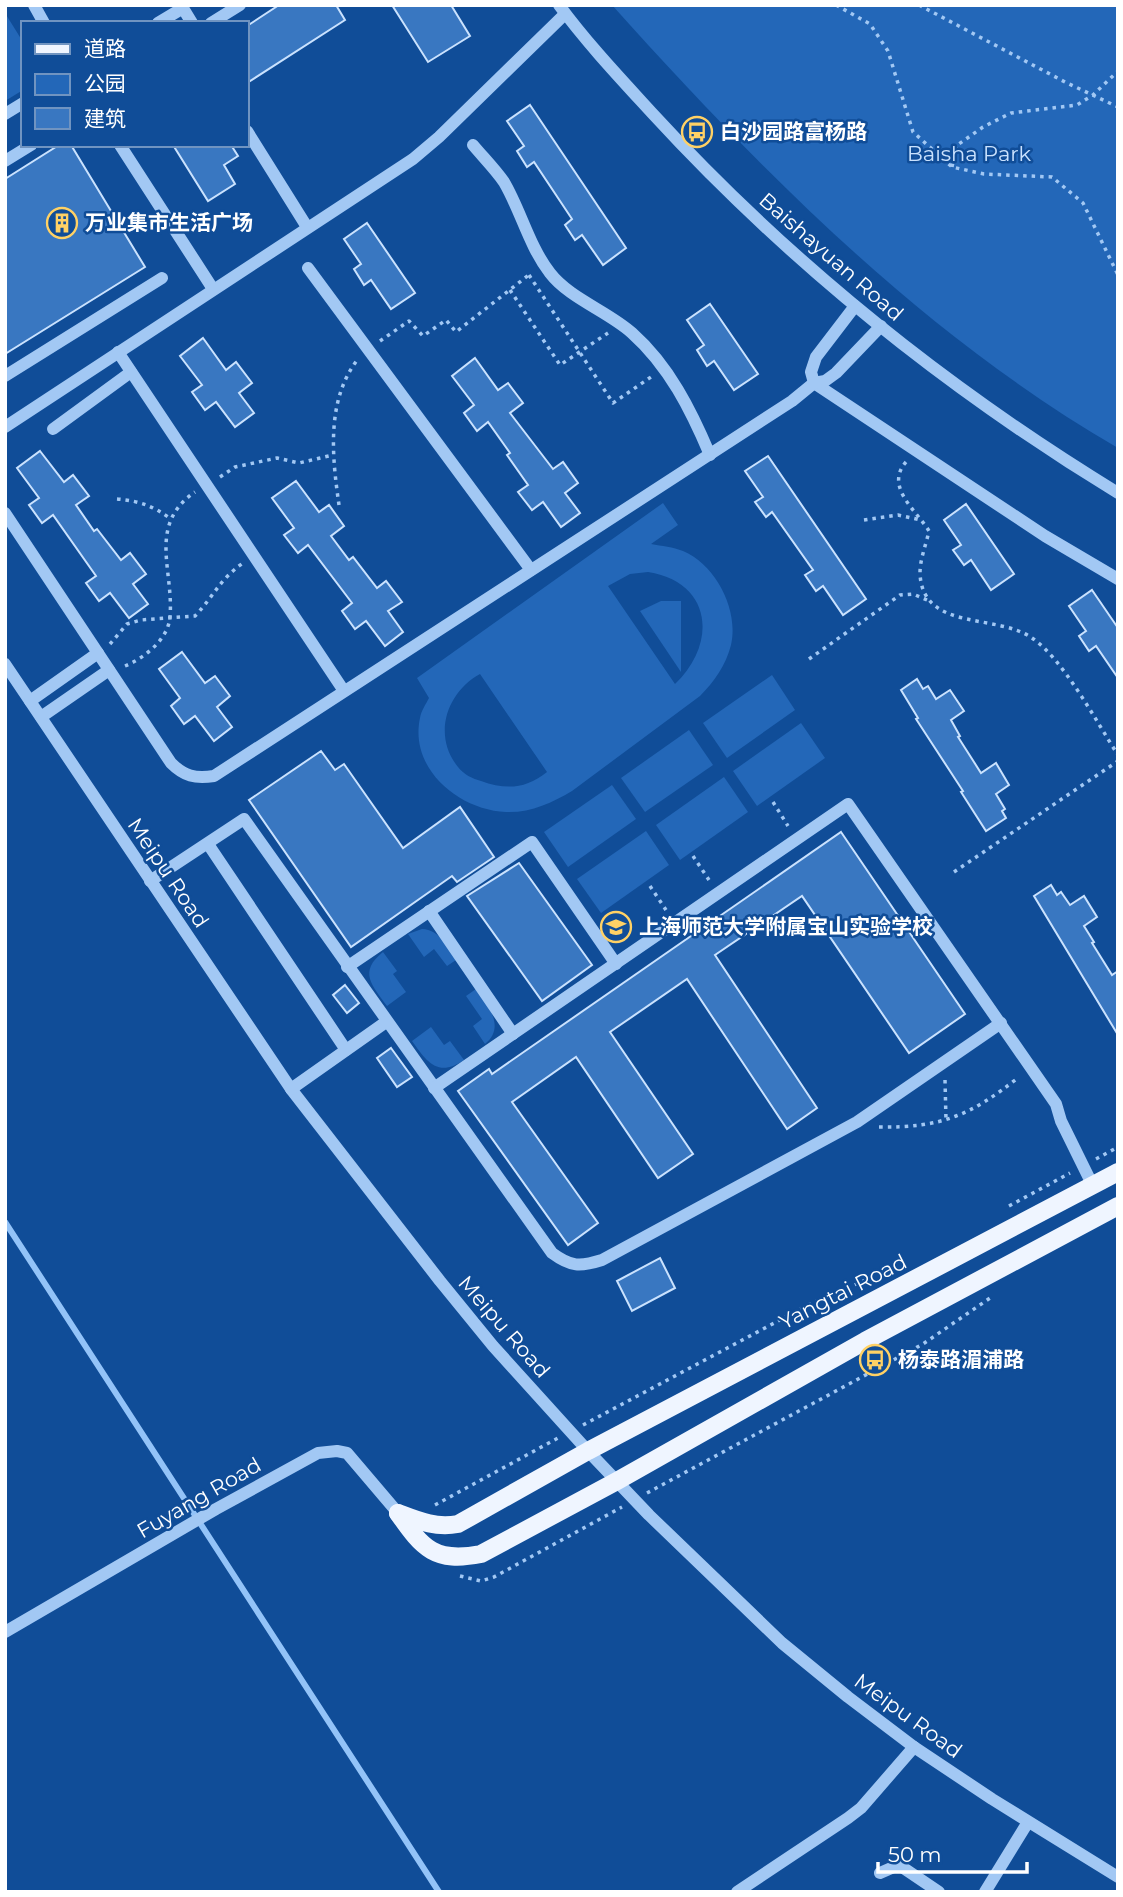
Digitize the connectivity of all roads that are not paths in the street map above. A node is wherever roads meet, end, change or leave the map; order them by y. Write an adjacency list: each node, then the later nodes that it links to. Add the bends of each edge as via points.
1 (34, 5): 5 (street)
2 (240, 5): 7 (street)
3 (562, 10): 15 (street, via 439,137 413,159); 19 (street, Baishayuan Road, via 680,144 813,272)
4 (177, 11): 6 (street)
5 (43, 21)
6 (161, 21)
7 (214, 21)
8 (21, 104): 9 (street)
9 (5, 114)
10 (248, 133): 15 (street)
11 (473, 145): 27 (street, via 503,181 551,275 632,332 665,368)
12 (29, 147): 14 (street)
13 (121, 147): 18 (street)
14 (5, 161)
15 (307, 227): 18 (street)
16 (308, 268): 30 (street)
17 (162, 278): 23 (street)
18 (213, 289): 21 (street)
19 (855, 306): 20 (street, Baishayuan Road); 24 (street, via 816,357 811,372)
20 (881, 327): 24 (street, via 836,373); 28 (street, Baishayuan Road, via 1030,437)
21 (118, 352): 22 (street); 25 (street)
22 (131, 372): 26 (street); 35 (street)
23 (5, 376)
24 (814, 383): 27 (street); 31 (street)
25 (5, 427)
26 (53, 429)
27 (710, 454): 30 (street)
28 (1118, 493)
29 (5, 513): 32 (street)
30 (531, 570): 35 (street)
31 (1118, 579)
32 (99, 655): 34 (street); 36 (street)
33 (5, 664): 36 (street, Meipu Road)
34 (109, 670): 35 (street, via 171,763 182,774 198,778 214,776); 37 (street)
35 (344, 691)
36 (30, 701): 37 (street, Meipu Road)
37 (41, 717): 39 (street, Meipu Road)
38 (208, 844): 39 (street); 42 (street, via 244,819); 46 (street)
39 (150, 881): 48 (street, Meipu Road)
40 (429, 911): 41 (street, via 532,842); 42 (street); 45 (street)
41 (616, 964): 44 (street, via 848,804); 45 (street)
42 (347, 967): 43 (street)
43 (386, 1022): 46 (street); 47 (street)
44 (1001, 1023): 47 (street, via 857,1122 586,1265 566,1264 552,1253); 50 (street, via 1056,1104)
45 (513, 1034): 47 (street)
46 (346, 1050): 48 (street)
47 (434, 1088)
48 (291, 1089): 52 (street, Meipu Road, via 493,1346)
49 (1118, 1172): 50 (main road, Yangtai Road)
50 (1093, 1185): 52 (main road, Yangtai Road)
51 (1118, 1206): 53 (main road)
52 (588, 1451): 53 (street, Meipu Road); 54 (main road, Yangtai Road, via 458,1524 424,1523)
53 (617, 1481): 54 (main road, via 481,1555 460,1558 435,1553 416,1538); 56 (street, Meipu Road, via 782,1643)
54 (398, 1513): 55 (street, Fuyang Road, via 347,1453 318,1453)
55 (5, 1632)
56 (914, 1747): 57 (street, Meipu Road); 60 (street, via 854,1813)
57 (1028, 1822): 59 (street, Meipu Road); 62 (street)
58 (880, 1873): 61 (street, via 902,1867)
59 (1118, 1877)
60 (737, 1892)
61 (939, 1892)
62 (985, 1892)

